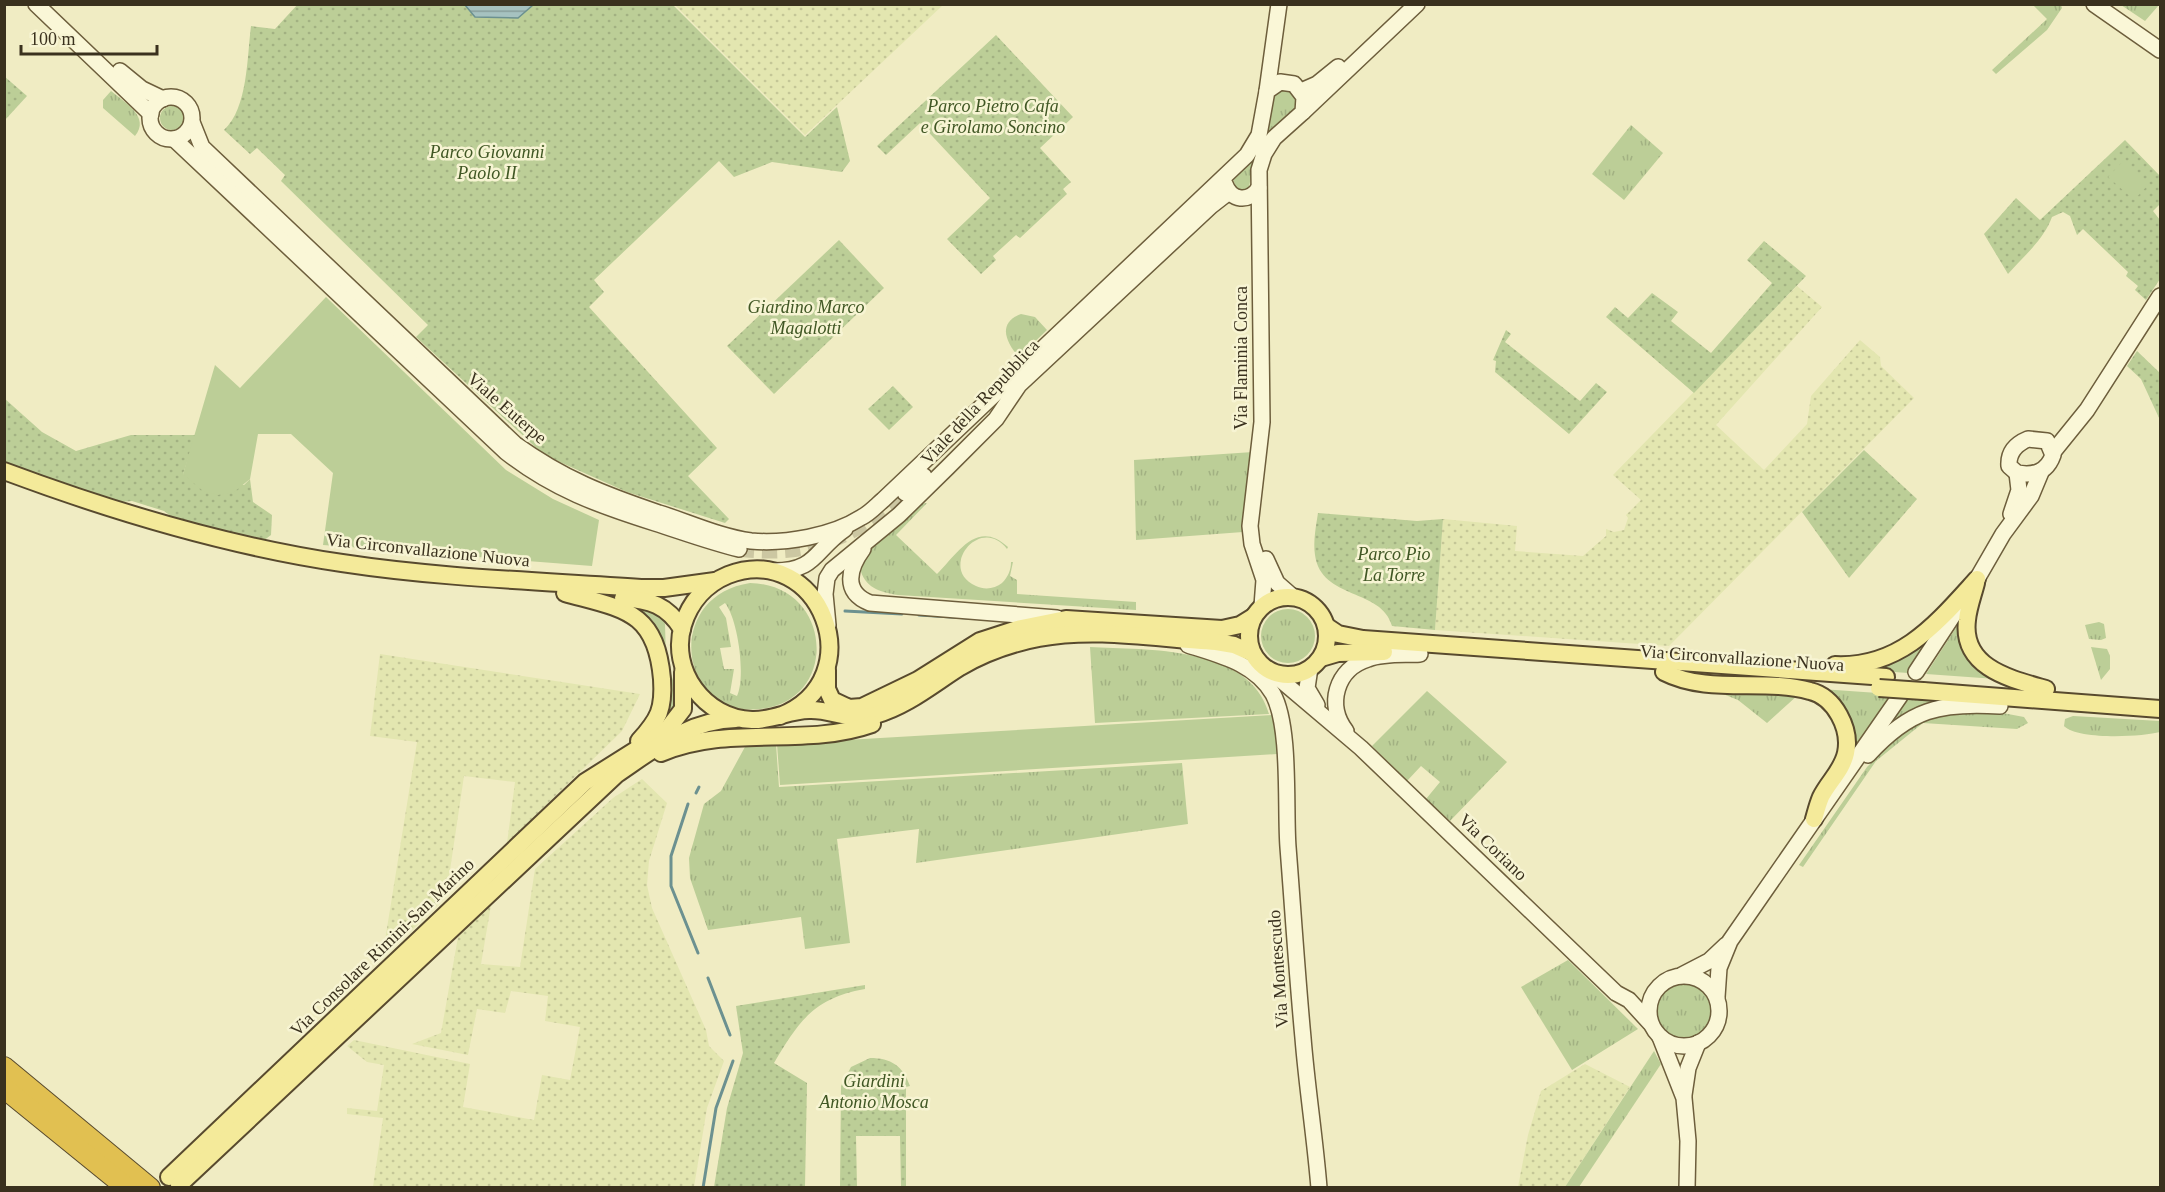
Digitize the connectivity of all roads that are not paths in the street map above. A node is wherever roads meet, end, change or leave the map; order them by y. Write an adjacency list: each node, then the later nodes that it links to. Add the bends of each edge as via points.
1 (36, 4): 14 (main road)
2 (49, 4): 12 (main road, via 131,81)
3 (1279, 4): 8 (main road)
4 (1402, 4): 11 (main road, via 1333,72)
5 (1417, 4): 13 (main road, Via Flaminia Conca)
6 (2094, 4): 7 (main road)
7 (2160, 50)
8 (1271, 57): 9 (main road); 10 (main road)
9 (1283, 82): 10 (main road); 11 (main road, via 1294,84)
10 (1267, 91): 17 (main road, Viale della Repubblica, via 1259,135)
11 (1301, 91): 13 (main road, via 1305,100)
12 (162, 99): 14 (main road); 15 (main road, via 176,98 185,103)
13 (1303, 112): 18 (main road, Via Flaminia Conca, via 1274,138 1264,154)
14 (151, 114): 16 (main road, via 158,133)
15 (192, 122): 16 (main road, via 188,131); 31 (main road, Viale Euterpe, via 201,147 491,423 545,465 598,492 751,541 796,539)
16 (174, 139): 34 (main road, Viale Euterpe, via 497,444 529,469 596,504)
17 (1227, 173): 19 (main road, via 1225,182); 30 (main road, Viale della Repubblica)
18 (1259, 188): 19 (main road, Viale della Repubblica, via 1253,196); 20 (main road, Via Flaminia Conca)
19 (1235, 196): 20 (main road); 22 (main road, Viale della Repubblica, via 1211,206)
20 (1259, 222): 29 (main road, Via Flaminia Conca, via 1263,402)
21 (2160, 296): 23 (main road, via 2077,421)
22 (1019, 385): 28 (main road); 33 (main road, Viale della Repubblica, via 996,419 899,515)
23 (2051, 447): 25 (main road, via 2049,464); 26 (main road, via 2039,439 2028,439 2015,447 2009,461 2011,470)
24 (4, 471): 37 (main road, Via Circonvallazione Nuova, via 167,526 339,563 641,588)
25 (2041, 472): 26 (main road); 32 (main road, via 2031,496)
26 (2017, 473): 32 (main road, via 2018,497)
27 (4, 479): 38 (main road, Via Circonvallazione Nuova, via 163,536 277,563 372,577)
28 (905, 493)
29 (1255, 494): 39 (main road, Via Flaminia Conca, via 1264,555 1277,583); 40 (main road, Via Flaminia Conca, via 1250,526 1264,580)
30 (883, 500): 31 (main road, Viale Euterpe)
31 (862, 517): 35 (main road, via 831,539 805,567)
32 (2002, 534): 36 (main road)
33 (873, 535): 41 (main road, Via Circonvallazione Nuova, via 852,565 849,578 853,590 864,601); 44 (main road, Viale della Repubblica, via 838,562 827,578)
34 (739, 549)
35 (766, 571): 37 (main road, Via Circonvallazione Nuova, via 738,572); 44 (main road, Via Circonvallazione Nuova, via 787,577 806,590 820,607)
36 (1977, 579): 51 (main road, via 1922,638 1878,659 1839,665 1686,656); 53 (main road); 55 (main road, via 1966,620 1973,651 1997,674)
37 (716, 581): 43 (main road, Via Circonvallazione Nuova, via 692,604)
38 (565, 593): 43 (main road, Via Circonvallazione Nuova, via 652,601 671,612); 67 (main road, Via Consolare Rimini-San Marino, via 621,609 646,626 658,645 663,694 660,713)
39 (1293, 597): 40 (main road, Via Circonvallazione Nuova, via 1276,598); 42 (main road, Via Circonvallazione Nuova, via 1314,606)
40 (1257, 612): 41 (main road, Via Circonvallazione Nuova, via 1240,625 1222,629); 46 (main road, via 1248,632)
41 (1066, 619): 50 (main road, Via Circonvallazione Nuova, via 980,641 918,680 862,707 849,708 832,700 827,689)
42 (1326, 626): 48 (main road, via 1327,642); 51 (main road, Via Circonvallazione Nuova, via 1338,634 1363,639)
43 (682, 629): 49 (main road, Via Circonvallazione Nuova)
44 (829, 632): 50 (main road, Via Circonvallazione Nuova)
45 (1174, 640): 46 (main road, Via Circonvallazione Nuova, via 1216,642); 57 (main road, Via Circonvallazione Nuova, via 1065,634 1029,640 963,665); 66 (main road, Via Montescudo, via 1224,655 1266,684 1277,706)
46 (1252, 653): 52 (main road, Via Circonvallazione Nuova)
47 (1420, 654): 48 (main road, Via Circonvallazione Nuova, via 1362,651); 51 (main road, Via Circonvallazione Nuova); 65 (main road, Via Coriano, via 1368,659 1347,671 1337,687 1335,704 1337,716)
48 (1316, 663): 52 (main road, Via Circonvallazione Nuova, via 1287,675); 64 (main road, Via Coriano, via 1306,688)
49 (682, 665): 63 (main road, Via Circonvallazione Nuova, via 702,699); 67 (main road, Via Consolare Rimini-San Marino, via 684,700 677,720)
50 (827, 666): 61 (main road, Via Circonvallazione Nuova, via 809,697)
51 (1659, 666): 53 (main road, Via Circonvallazione Nuova, bridge, via 1883,683); 70 (main road, via 1680,679 1810,691 1832,706 1844,727 1846,750 1837,774 1821,796)
52 (1270, 671): 54 (main road, Via Coriano)
53 (1922, 681): 55 (main road, Via Circonvallazione Nuova); 60 (main road, Via Circonvallazione Nuova)
54 (1286, 686): 64 (main road, Via Coriano); 66 (main road, Via Montescudo)
55 (2046, 689): 58 (main road, Via Circonvallazione Nuova)
56 (1899, 696): 69 (main road)
57 (914, 697): 61 (main road, Via Circonvallazione Nuova, via 886,712 863,718 812,710); 68 (main road, Via Consolare Rimini-San Marino, via 892,714 864,727 843,732 698,741 665,751)
58 (2160, 697)
59 (2000, 706): 62 (main road); 69 (main road, via 1933,708 1874,748)
60 (2160, 709)
61 (780, 716): 63 (main road, Via Circonvallazione Nuova)
62 (2160, 718)
63 (742, 719): 68 (main road, Via Consolare Rimini-San Marino, via 698,724)
64 (1339, 730): 65 (main road, Via Coriano)
65 (1352, 741): 74 (main road, Via Coriano)
66 (1284, 748): 83 (main road, Via Montescudo, via 1303,1038)
67 (630, 753): 68 (main road, Via Consolare Rimini-San Marino, via 585,782 174,1181)
68 (617, 774)
69 (1833, 793): 70 (main road)
70 (1814, 819): 71 (main road)
71 (1730, 941): 72 (main road, via 1709,961); 75 (main road, via 1719,968)
72 (1682, 975): 73 (main road); 75 (main road, via 1703,981)
73 (1662, 982): 74 (main road, Via Coriano, via 1632,992); 76 (main road, via 1650,1001)
74 (1606, 983): 76 (main road, Via Coriano, via 1639,1008)
75 (1717, 997): 78 (main road, via 1715,1028)
76 (1650, 1023): 77 (main road)
77 (1660, 1037): 78 (main road, via 1678,1046); 81 (main road)
78 (1698, 1043): 81 (main road, via 1688,1068)
79 (4, 1067): 82 (highway)
80 (4, 1088): 82 (highway)
81 (1684, 1098): 84 (main road, via 1689,1141)
82 (135, 1184)
83 (1319, 1188)
84 (1688, 1188)

